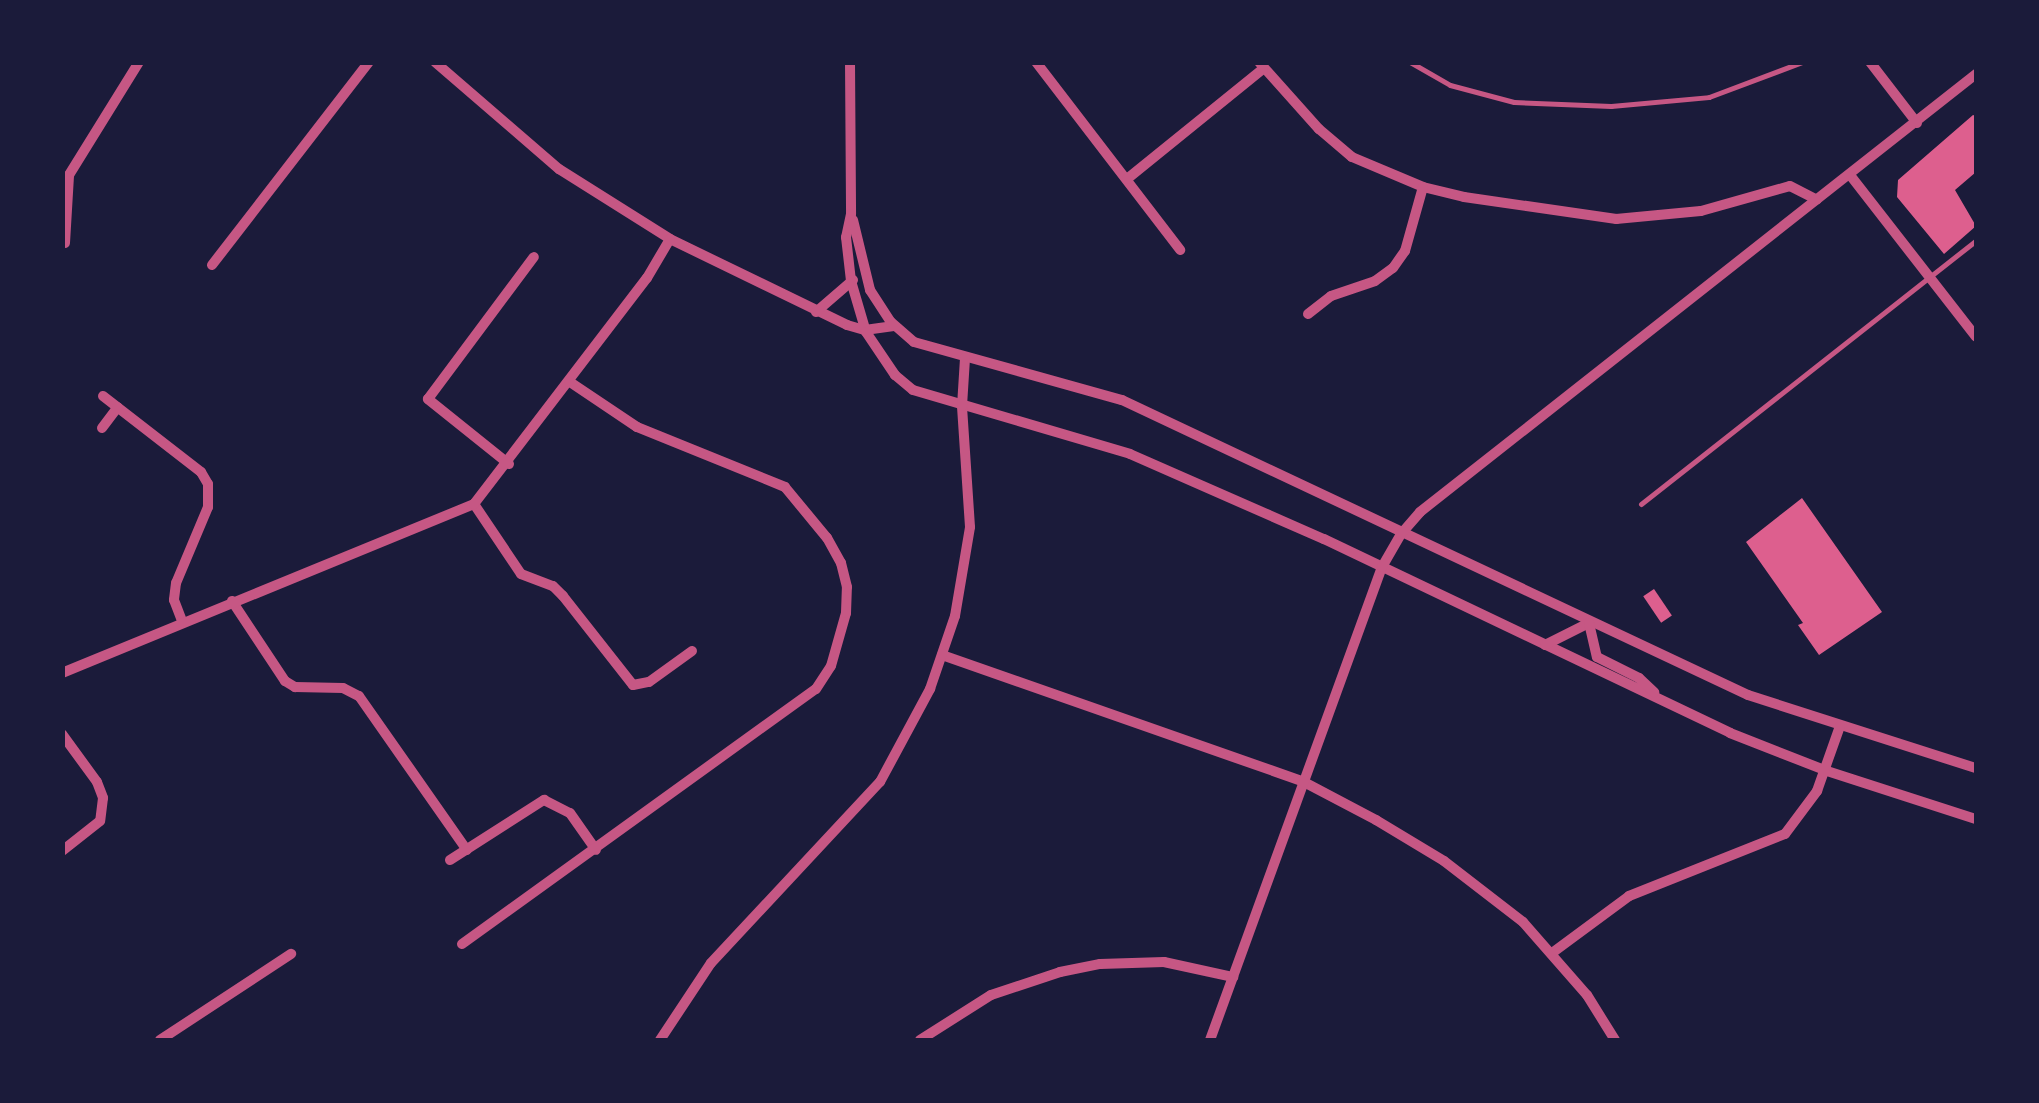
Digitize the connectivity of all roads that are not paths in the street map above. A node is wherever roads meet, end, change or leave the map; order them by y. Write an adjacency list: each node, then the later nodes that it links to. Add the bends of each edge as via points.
1 (139, 62): 17 (street, via 79,153 69,175)
2 (368, 62): 23 (street)
3 (436, 62): 18 (street, via 559,169)
4 (850, 62): 16 (street)
5 (1036, 62): 13 (street)
6 (1410, 62): 7 (lane, via 1480,94 1596,106 1709,98)
7 (1802, 62)
8 (1870, 62): 11 (street)
9 (1261, 66): 13 (street); 14 (street, via 1352,157)
10 (1976, 74): 11 (street)
11 (1917, 122): 12 (street)
12 (1850, 175): 15 (street); 25 (street)
13 (1127, 179): 21 (street)
14 (1423, 187): 15 (street, via 1616,219 1701,211 1790,186); 28 (street, via 1405,252 1393,268)
15 (1817, 200): 41 (street, via 1420,512)
16 (851, 214): 24 (street); 26 (street)
17 (64, 221): 20 (street)
18 (670, 240): 27 (street); 33 (street)
19 (1976, 240): 25 (lane)
20 (65, 243)
21 (1180, 250)
22 (534, 257): 38 (street, via 428,399)
23 (212, 265)
24 (865, 277): 26 (street); 29 (street)
25 (1929, 277): 31 (street); 40 (lane)
26 (850, 281): 27 (street); 30 (street)
27 (816, 312): 30 (street)
28 (1308, 314)
29 (894, 326): 30 (street); 32 (street, via 914,342)
30 (865, 330): 35 (street, via 913,390)
31 (1976, 337)
32 (965, 358): 35 (street); 41 (street, via 1122,400)
33 (570, 382): 38 (street); 58 (street, via 637,427 785,487 827,538 847,587 838,645 816,688)
34 (103, 396): 36 (street)
35 (962, 406): 42 (street, via 1130,454); 48 (street, via 970,527 956,616)
36 (118, 408): 37 (street); 44 (street, via 208,484 208,507 176,583)
37 (102, 428)
38 (509, 464): 39 (street)
39 (474, 504): 43 (street); 47 (street, via 520,574 553,586 633,685 649,682)
40 (1641, 504)
41 (1401, 534): 42 (street); 45 (street)
42 (1382, 566): 46 (street); 55 (street)
43 (232, 601): 44 (street); 57 (street, via 285,681 359,696)
44 (182, 621): 49 (street)
45 (1589, 624): 46 (street); 50 (street, via 1596,657 1639,678); 51 (street, via 1748,695)
46 (1545, 645): 50 (street)
47 (692, 651)
48 (942, 655): 55 (street); 66 (street, via 880,782 711,963)
49 (62, 673)
50 (1662, 700): 54 (street)
51 (1840, 726): 53 (street); 54 (street)
52 (62, 734): 59 (street, via 103,798 100,820)
53 (1976, 768)
54 (1827, 771): 56 (street); 62 (street, via 1785,834 1628,896)
55 (1302, 781): 62 (street, via 1444,861); 64 (street)
56 (1976, 819)
57 (468, 850): 58 (street, via 544,800 570,812); 60 (street)
58 (596, 850): 61 (street)
59 (62, 851)
60 (450, 860)
61 (462, 944)
62 (1552, 953): 69 (street)
63 (291, 954): 65 (street)
64 (1233, 977): 67 (street, via 1164,962 1060,972 991,995); 68 (street)
65 (160, 1040)
66 (660, 1040)
67 (920, 1040)
68 (1210, 1040)
69 (1615, 1040)

